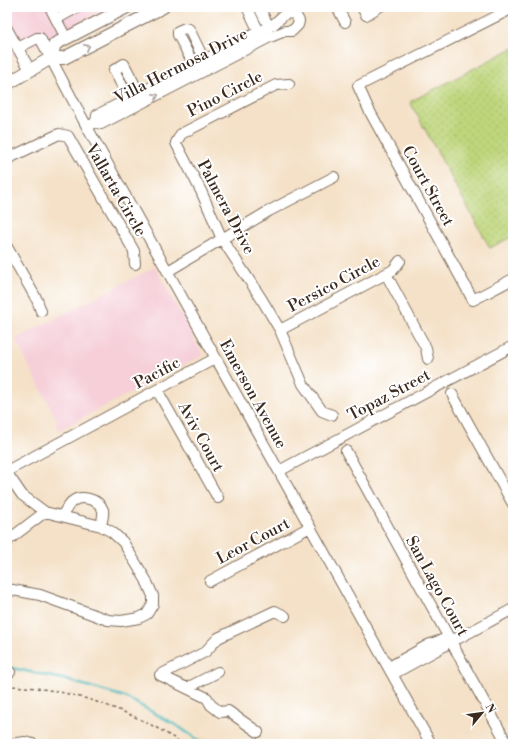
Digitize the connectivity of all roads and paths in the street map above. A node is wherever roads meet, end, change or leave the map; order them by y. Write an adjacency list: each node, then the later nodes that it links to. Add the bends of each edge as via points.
1 (50, 7): 11 (street)
2 (78, 7): 11 (street)
3 (127, 7): 15 (main road)
4 (164, 7): 17 (main road, one-way to 4, via 64,58)
5 (247, 7): 14 (street)
6 (258, 7): 14 (street)
7 (337, 7): 12 (street)
8 (362, 7): 9 (street, via 366,15)
9 (379, 7)
10 (512, 12): 31 (street, Court Street, via 504,11 358,86 473,300 491,294)
11 (56, 19): 15 (street)
12 (345, 22)
13 (7, 29): 16 (street)
14 (265, 32): 21 (street, Villa Hermosa Drive, via 135,98 101,124)
15 (66, 38): 17 (main road, via 55,44)
16 (18, 48): 17 (street, Emerson Avenue, via 40,38); 18 (street)
17 (51, 58): 18 (main road); 21 (street, Emerson Avenue)
18 (30, 70): 19 (main road)
19 (7, 84)
20 (289, 84): 22 (street, Pino Circle, via 276,85)
21 (91, 124): 29 (street, Emerson Avenue)
22 (177, 138): 25 (street, Palmera Drive, via 179,152 201,191)
23 (7, 159): 28 (street, Vallarta Circle, via 59,134 68,136 134,251)
24 (334, 177): 25 (street, via 268,211)
25 (222, 240): 29 (street); 33 (street, Palmera Drive)
26 (7, 246): 32 (street)
27 (400, 261): 30 (street, Persico Circle)
28 (135, 264)
29 (168, 271): 35 (street, Emerson Avenue)
30 (386, 274): 33 (street, Persico Circle); 36 (street, via 426,348)
31 (513, 279)
32 (41, 311)
33 (280, 330): 39 (street, Palmera Drive, via 303,384 322,410)
34 (513, 346): 41 (street, Topaz Street)
35 (216, 358): 37 (street, Pacific); 41 (street, Emerson Avenue)
36 (428, 359)
37 (157, 390): 42 (street, Pacific); 43 (street, Aviv Court)
38 (452, 394): 44 (street)
39 (332, 416)
40 (346, 450): 54 (street, San Lago Court)
41 (279, 471): 48 (street, Emerson Avenue)
42 (7, 472): 45 (street, via 22,495)
43 (218, 498)
44 (513, 504)
45 (44, 512): 46 (street); 49 (street)
46 (62, 516): 47 (street); 47 (street, via 71,502 78,498 88,498 97,502 102,509)
47 (101, 526): 51 (street, via 123,542 146,580 153,596 153,604 147,614 140,618 121,621 108,620 40,595)
48 (310, 527): 50 (street, Leor Court); 55 (street, Emerson Avenue)
49 (7, 540)
50 (210, 581)
51 (7, 589)
52 (513, 609): 54 (street, via 459,638)
53 (285, 616): 58 (street, via 275,611 218,638 205,652 160,675)
54 (449, 640): 55 (street, via 442,640); 60 (street, San Lago Court)
55 (391, 670): 64 (street, Emerson Avenue)
56 (218, 672): 58 (street)
57 (7, 686): 63 (path, via 32,686 100,703 140,719)
58 (187, 688): 59 (street, via 207,698 211,706 220,712 228,711)
59 (258, 732)
60 (503, 736)
61 (10, 744): 62 (street)
62 (33, 744)
63 (183, 744)
64 (431, 744)

